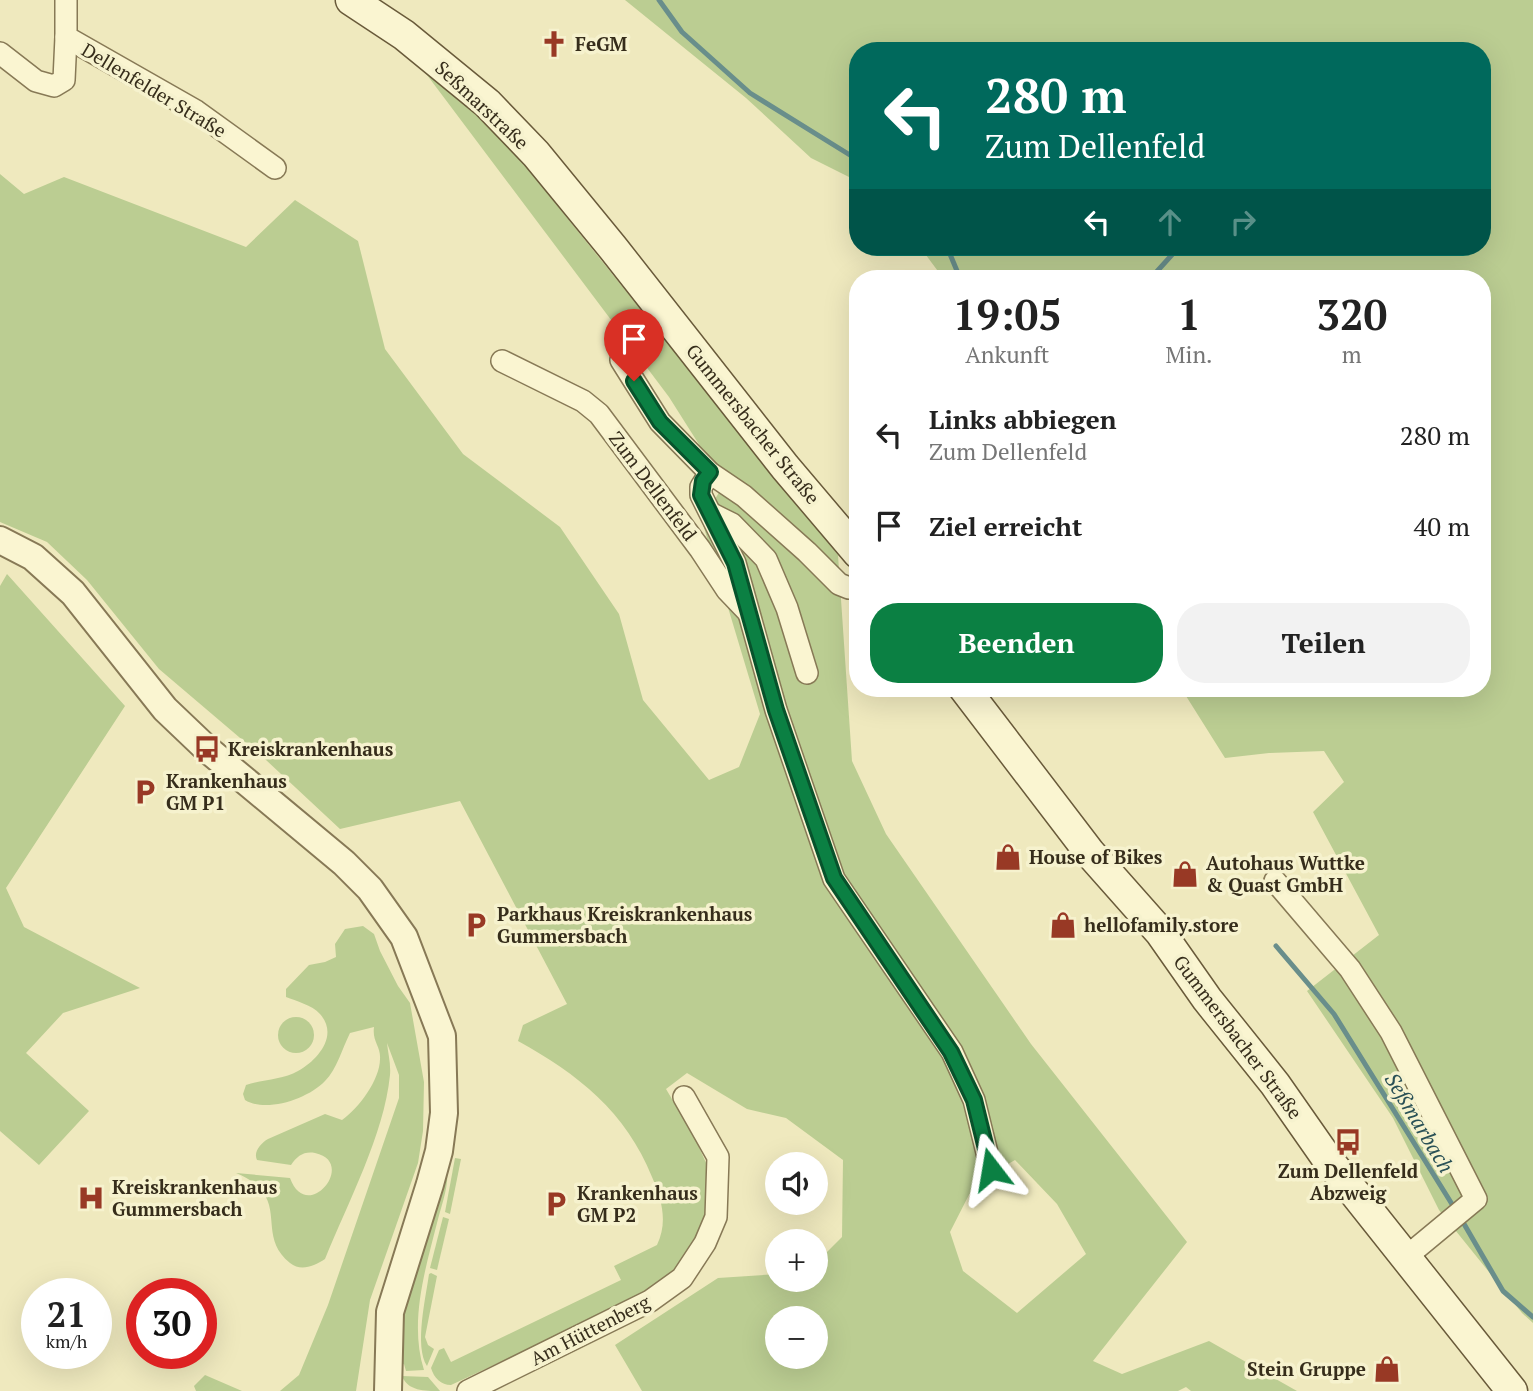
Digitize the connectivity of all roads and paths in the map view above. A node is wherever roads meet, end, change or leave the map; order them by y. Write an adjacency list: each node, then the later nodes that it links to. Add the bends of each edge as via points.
1 (66, 0): 3 (street, Dellenfelder Straße)
2 (351, 0): 6 (main road, Seßmarstraße, via 404,35 487,103)
3 (66, 37): 4 (street, Dellenfelder Straße, via 64,80 54,86 36,81); 5 (street, Dellenfelder Straße, via 196,111)
4 (0, 52)
5 (275, 168)
6 (597, 228): 12 (main road, Gummersbacher Straße)
7 (621, 360): 9 (street, via 660,422)
8 (502, 361): 14 (street, Zum Dellenfeld, via 583,401 599,414 727,590)
9 (710, 472): 10 (street, Zum Dellenfeld, via 701,495); 13 (street)
10 (712, 514): 14 (street, Zum Dellenfeld, via 735,563); 15 (street, Zum Dellenfeld, via 732,524 766,559)
11 (0, 540): 21 (street, via 33,557 73,593 165,709 344,863 370,889 404,937 442,1036 444,1113 433,1173 390,1311)
12 (849, 542)
13 (849, 588)
14 (750, 613): 19 (street, Zum Dellenfeld, via 776,710 834,878 951,1052 974,1100)
15 (807, 673)
16 (971, 697): 20 (main road, Gummersbacher Straße, via 1090,853 1160,932)
17 (1275, 881): 20 (street, via 1350,970 1391,1032 1476,1199)
18 (684, 1097): 22 (street, Am Hüttenberg, via 718,1157 716,1217 682,1278 650,1301)
19 (991, 1169)
20 (1406, 1257): 23 (main road, Gummersbacher Straße)
21 (388, 1391)
22 (468, 1391)
23 (1513, 1391)

